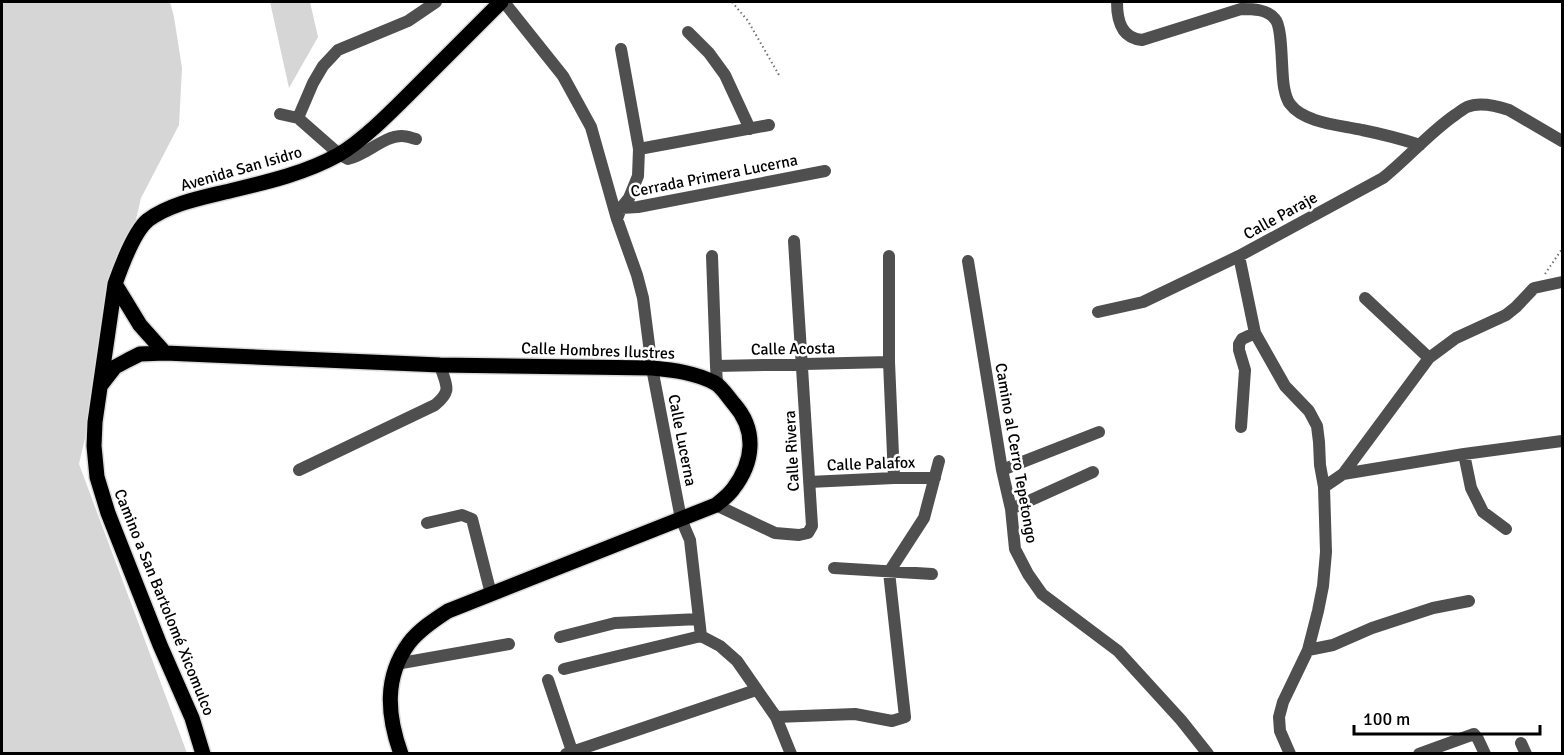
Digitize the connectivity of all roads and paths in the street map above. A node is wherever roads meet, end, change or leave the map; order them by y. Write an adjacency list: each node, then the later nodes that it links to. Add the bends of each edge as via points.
1 (436, 2): 9 (street, via 408,21 338,50 313,83)
2 (502, 2): 18 (main road, Avenida San Isidro, via 390,113); 20 (street, Calle Lucerna, via 563,76 591,127)
3 (732, 2): 7 (path, via 748,21)
4 (1117, 2): 16 (street, via 1120,25 1133,39 1142,40 1241,9 1266,12 1276,19 1280,29 1285,94 1298,111 1328,124)
5 (688, 32): 12 (street, via 725,75)
6 (621, 49): 17 (street)
7 (779, 75)
8 (280, 114): 9 (street)
9 (298, 118): 18 (street)
10 (769, 126): 12 (street)
11 (1563, 126): 13 (street)
12 (750, 129): 17 (street)
13 (1549, 132): 15 (street, Calle Paraje); 16 (street, Calle Paraje, via 1499,106 1467,106)
14 (416, 139): 18 (street, via 401,136 385,140 348,159)
15 (1563, 141)
16 (1420, 145): 25 (street, Calle Paraje, via 1383,178)
17 (639, 149): 20 (street, via 638,176)
18 (339, 154): 28 (main road, Avenida San Isidro, via 284,176 170,208 147,221 130,246)
19 (825, 171): 20 (street, Cerrada Primera Lucerna)
20 (619, 214): 39 (street, Calle Lucerna, via 643,298)
21 (794, 241): 37 (street, Calle Rivera)
22 (1563, 249): 29 (path)
23 (712, 256): 38 (street)
24 (889, 256): 35 (street)
25 (1239, 256): 31 (street, via 1143,302); 32 (street, Calle Paraje)
26 (968, 261): 48 (street, Camino al Cerro Tepetongo)
27 (1563, 282): 29 (street)
28 (115, 284): 33 (main road, via 140,325); 41 (main road, Camino a San Bartolomé Xicomulco)
29 (1534, 288): 34 (street, via 1506,315 1456,338)
30 (1365, 298): 34 (street)
31 (1098, 312)
32 (1255, 333): 42 (street, via 1239,344 1245,370); 54 (street, Calle Paraje, via 1285,386 1309,411 1317,426)
33 (165, 353): 36 (main road, Calle Hombres Ilustres); 41 (main road, Calle Hombres Ilustres, via 140,354 128,360)
34 (1429, 358): 50 (street)
35 (889, 362): 37 (street, Calle Acosta); 51 (street)
36 (440, 365): 39 (main road, Calle Hombres Ilustres); 47 (street, via 447,391 435,405)
37 (802, 365): 38 (street, Calle Acosta); 53 (street, Calle Rivera)
38 (716, 366): 40 (street)
39 (652, 368): 40 (main road, Calle Hombres Ilustres, via 680,370); 57 (street, Calle Lucerna)
40 (717, 384): 55 (main road, Calle Hombres Ilustres, via 749,429 750,450 745,470)
41 (101, 385): 76 (main road, Camino a San Bartolomé Xicomulco, via 95,422 97,477)
42 (1241, 427)
43 (1099, 432): 48 (street)
44 (1563, 441): 45 (street)
45 (1464, 454): 50 (street); 59 (street, via 1471,488 1483,512)
46 (939, 461): 52 (street)
47 (299, 470)
48 (1002, 470): 56 (street, Camino al Cerro Tepetongo)
49 (1093, 472): 56 (street)
50 (1343, 474): 54 (street)
51 (894, 478): 52 (street, Calle Palafox); 53 (street, Calle Palafox)
52 (935, 478): 61 (street, via 924,518)
53 (809, 482): 55 (street, Calle Rivera, via 812,525 808,533 775,534)
54 (1324, 487): 69 (street, Calle Paraje, via 1323,586)
55 (717, 505): 57 (main road, Calle Hombres Ilustres)
56 (1011, 509): 79 (street, Camino al Cerro Tepetongo, via 1015,549 1042,594 1118,651)
57 (681, 519): 63 (main road, Calle Hombres Ilustres); 65 (street, Calle Lucerna, via 690,540)
58 (426, 523): 63 (street, via 462,515 472,519)
59 (1506, 529)
60 (834, 568): 61 (street)
61 (889, 572): 62 (street); 74 (street, via 905,717 892,722 855,714)
62 (932, 574)
63 (491, 594): 70 (main road, Calle Hombres Ilustres, via 448,611 427,625)
64 (1469, 601): 69 (street, via 1433,608 1333,645)
65 (699, 619): 66 (street, Calle Lucerna); 67 (street, via 615,623)
66 (701, 636): 71 (street); 73 (street, via 737,661)
67 (560, 637)
68 (509, 644): 70 (street)
69 (1308, 650): 80 (street, Calle Paraje, via 1279,717 1280,731)
70 (396, 664): 77 (main road, Calle Hombres Ilustres, via 389,699 392,727)
71 (564, 669)
72 (548, 680): 75 (street)
73 (756, 690): 74 (street); 75 (street)
74 (776, 717): 78 (street)
75 (569, 752)
76 (203, 753)
77 (401, 753)
78 (791, 753)
79 (1208, 753)
80 (1290, 753)
81 (1419, 753): 82 (street, via 1474,734)
82 (1485, 753)

